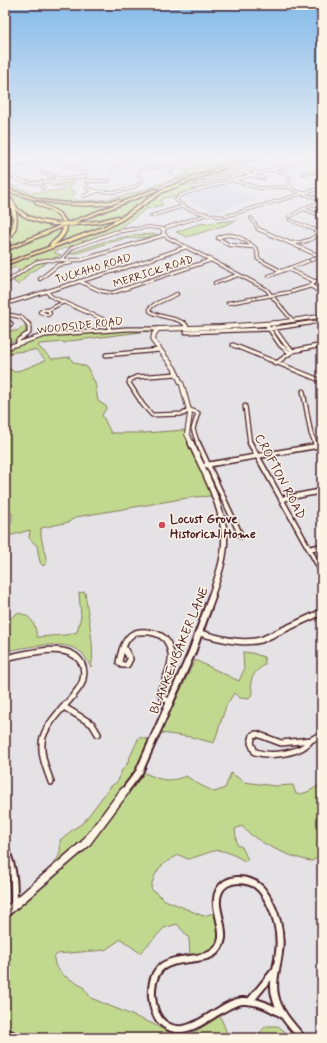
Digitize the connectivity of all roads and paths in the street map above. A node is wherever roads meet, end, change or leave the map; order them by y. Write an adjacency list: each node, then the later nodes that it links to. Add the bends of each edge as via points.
1 (10, 205): 19 (highway, via 17,220 14,232)
2 (13, 205): 16 (highway, via 27,217)
3 (39, 205): 24 (highway, via 62,218 66,229 60,238)
4 (119, 205): 15 (highway)
5 (140, 205): 15 (highway, via 111,219)
6 (140, 205): 24 (highway, via 104,228)
7 (267, 205): 11 (street, via 230,216)
8 (314, 205): 10 (street)
9 (184, 206): 11 (street); 12 (street)
10 (303, 210): 13 (street); 20 (street, via 289,219 319,233)
11 (205, 215): 17 (street)
12 (151, 216)
13 (322, 216)
14 (251, 218): 20 (street, via 257,230)
15 (73, 223): 16 (highway, bridge)
16 (62, 225): 23 (highway)
17 (164, 229): 18 (street); 28 (street, via 149,227 115,232 73,247)
18 (164, 235): 21 (street); 30 (street)
19 (5, 242)
20 (298, 245): 25 (street)
21 (186, 247): 29 (street); 38 (street, TUCKAHO ROAD)
22 (253, 247): 22 (street, via 230,235 218,238 231,245); 33 (street, via 257,250 258,259)
23 (5, 250)
24 (39, 252): 31 (highway)
25 (316, 254): 26 (street); 27 (street)
26 (322, 255): 27 (street)
27 (317, 258): 32 (street)
28 (61, 260): 30 (street); 40 (street, via 34,263)
29 (211, 260): 34 (street); 38 (street, MERRICK ROAD, via 112,293)
30 (72, 261): 36 (street, via 70,264 58,265)
31 (5, 264)
32 (288, 269): 33 (street); 39 (street)
33 (281, 271): 35 (street)
34 (238, 274): 41 (street); 46 (street)
35 (269, 276)
36 (40, 279)
37 (322, 280): 39 (street)
38 (79, 281): 43 (street, TUCKAHO ROAD)
39 (316, 282): 42 (street)
40 (5, 283)
41 (215, 283)
42 (312, 286): 45 (street); 46 (street, via 296,292)
43 (46, 291): 47 (street, via 50,296); 49 (street, TUCKAHO ROAD)
44 (176, 294): 62 (street, via 153,305 150,311 184,322)
45 (322, 294)
46 (272, 295): 48 (street); 53 (street)
47 (64, 302): 50 (street); 61 (street, via 105,320)
48 (228, 303)
49 (5, 304)
50 (48, 310)
51 (5, 315): 55 (street); 65 (street, via 21,317 29,325 29,333 18,340)
52 (322, 316): 53 (street)
53 (293, 321): 57 (street)
54 (322, 322): 60 (street)
55 (10, 324)
56 (266, 324): 57 (street); 59 (street); 62 (street)
57 (270, 324): 60 (street)
58 (158, 328): 61 (street, WOODSIDE ROAD); 62 (street); 69 (street, BLANKENBAKER LANE, via 153,340)
59 (269, 329): 60 (street); 62 (street); 64 (street)
60 (274, 329): 63 (street)
61 (110, 330): 65 (street, WOODSIDE ROAD, via 45,335)
62 (187, 330)
63 (282, 340): 64 (street); 70 (street)
64 (277, 341): 70 (street)
65 (18, 343): 68 (street, WOODSIDE ROAD)
66 (233, 345): 72 (street)
67 (322, 345): 70 (street)
68 (5, 348)
69 (160, 350): 71 (street); 73 (street, BLANKENBAKER LANE)
70 (291, 352): 72 (street)
71 (106, 355)
72 (275, 364): 75 (street)
73 (177, 374): 78 (street, BLANKENBAKER LANE); 79 (street, via 136,377 129,383 150,414)
74 (322, 377): 75 (street)
75 (320, 381)
76 (304, 390): 81 (street, via 311,434)
77 (246, 406): 82 (street, CROFTON ROAD, via 249,439)
78 (190, 410): 79 (street); 80 (street, BLANKENBAKER LANE); 83 (street, via 198,414 193,432)
79 (183, 414): 80 (street)
80 (190, 420): 83 (street, BLANKENBAKER LANE, via 187,434)
81 (320, 446): 82 (street)
82 (257, 456): 83 (street); 85 (street, CROFTON ROAD)
83 (205, 466): 86 (street); 91 (street, BLANKENBAKER LANE, via 219,509 224,543 217,582)
84 (322, 491): 85 (street)
85 (281, 499): 88 (street, CROFTON ROAD)
86 (241, 536)
87 (322, 546): 88 (street)
88 (309, 549): 89 (street, CROFTON ROAD)
89 (322, 572)
90 (322, 612): 91 (street, via 252,642 232,642)
91 (200, 633): 94 (street, BLANKENBAKER LANE)
92 (124, 648): 94 (street, via 129,638 142,632 151,632 164,639 171,656 161,694)
93 (5, 658): 95 (street, via 61,650 76,655 83,664 83,679)
94 (170, 702): 101 (street, BLANKENBAKER LANE, via 139,772 98,829 71,857)
95 (64, 707): 96 (street, via 92,724); 99 (street, via 46,732 42,745)
96 (98, 734)
97 (322, 734): 98 (street)
98 (311, 740): 98 (street, via 277,742 260,734 253,735 251,740 253,750 260,754 293,751 306,747)
99 (51, 782)
100 (5, 849): 101 (street, via 13,868)
101 (14, 904): 102 (street, BLANKENBAKER LANE)
102 (5, 913)
103 (275, 969): 104 (street, via 271,978); 104 (street, via 280,950 280,934 274,910 256,883 229,881 223,884 217,896 216,904 222,935 218,949 205,958 167,963 156,976 151,988 155,1014 162,1023 181,1032 202,1024 227,1006); 105 (street, via 275,1000)
104 (251, 1000): 105 (street)
105 (282, 1014): 108 (street)
106 (5, 1031): 107 (street)
107 (17, 1038)
108 (302, 1038)

